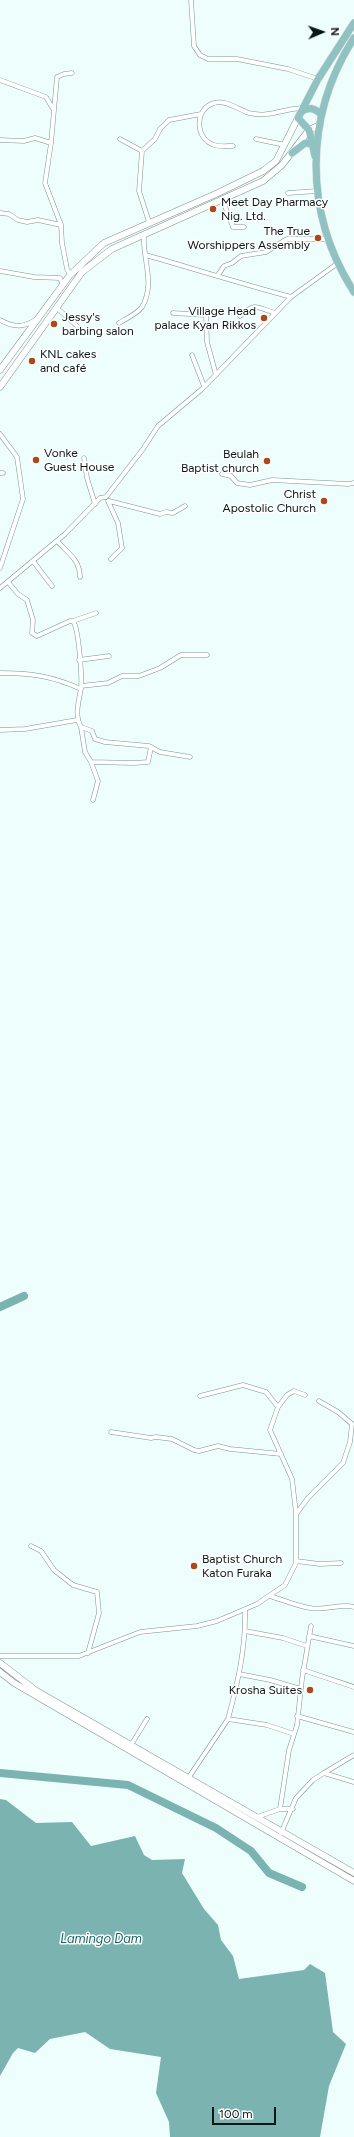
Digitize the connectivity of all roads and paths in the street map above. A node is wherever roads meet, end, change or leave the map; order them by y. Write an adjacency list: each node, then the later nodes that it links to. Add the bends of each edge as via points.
1 (191, 0): 5 (street, via 194,46 200,55 208,59 237,59 288,69)
2 (354, 23): 5 (main road)
3 (354, 38): 10 (main road, via 335,71)
4 (72, 73): 7 (street, via 57,77)
5 (318, 79): 8 (main road)
6 (0, 80): 7 (street, via 46,97)
7 (53, 109): 17 (street)
8 (303, 109): 9 (street, via 255,114 214,102); 10 (main road, via 315,109); 11 (main road)
9 (201, 114): 20 (street, via 200,126 206,139 214,145); 21 (street, via 169,120)
10 (321, 114): 12 (main road)
11 (298, 118): 13 (main road); 19 (main road)
12 (320, 125): 13 (main road); 23 (main road)
13 (309, 130): 18 (main road); 22 (main road)
14 (120, 139): 21 (street)
15 (256, 139): 19 (street)
16 (0, 140): 17 (street, via 11,142 35,138)
17 (51, 143): 29 (street, via 44,183)
18 (312, 144): 22 (main road, via 304,143); 23 (main road)
19 (285, 145): 28 (main road, via 276,161 263,171)
20 (233, 146)
21 (142, 151): 28 (street, via 139,191)
22 (292, 153): 26 (main road, via 263,182)
23 (316, 160): 24 (main road)
24 (317, 191): 25 (street); 32 (main road)
25 (288, 193)
26 (223, 201): 30 (street, via 233,227); 31 (main road)
27 (0, 213): 29 (street, via 9,214 18,220 38,220)
28 (149, 222): 36 (main road, via 104,243)
29 (61, 225): 36 (street, via 62,243)
30 (244, 227)
31 (144, 234): 33 (street, via 143,248); 41 (main road, via 112,248 82,272)
32 (328, 239): 34 (main road); 37 (street, via 287,239 266,252 241,256 224,266)
33 (146, 255): 37 (street); 47 (street, via 149,285 142,308)
34 (338, 262): 39 (main road); 40 (street)
35 (0, 271): 38 (street, via 34,277 54,276 60,278)
36 (70, 275): 38 (main road)
37 (218, 275): 40 (street, via 235,283)
38 (63, 286): 44 (main road)
39 (354, 292)
40 (291, 297): 42 (street)
41 (56, 308): 48 (street); 53 (main road)
42 (275, 313): 45 (street, via 254,306 248,307); 51 (street)
43 (173, 314): 51 (street, via 206,315 207,342)
44 (39, 316): 46 (street, via 23,326 9,325); 50 (main road)
45 (240, 316)
46 (0, 320)
47 (119, 323)
48 (77, 326)
49 (192, 355): 52 (street)
50 (0, 370)
51 (216, 375): 52 (street)
52 (204, 386): 58 (street, via 158,426)
53 (0, 387)
54 (0, 434): 64 (street, via 16,457 23,499)
55 (84, 458): 59 (street)
56 (222, 474): 57 (street, via 231,476 237,483 250,485 272,480)
57 (354, 483)
58 (107, 499): 59 (street, via 100,498); 60 (street, via 160,514 173,513); 62 (street, via 118,522 122,548)
59 (95, 504): 61 (street)
60 (185, 506)
61 (57, 541): 63 (street); 65 (street, via 80,567)
62 (111, 559)
63 (33, 561): 66 (street); 67 (street)
64 (0, 568)
65 (80, 577)
66 (8, 582): 68 (street); 70 (street, via 27,600 34,620 32,633 35,635)
67 (52, 586)
68 (0, 588)
69 (96, 613): 70 (street)
70 (73, 621): 73 (street, via 79,640)
71 (207, 655): 75 (street, via 182,655 160,668 139,676 122,676 108,683)
72 (109, 656): 73 (street)
73 (79, 660): 75 (street)
74 (0, 673): 75 (street, via 33,673)
75 (81, 687): 76 (street)
76 (77, 720): 77 (street); 78 (street, via 25,729)
77 (81, 727): 79 (street, via 92,732 95,739 105,742); 81 (street, via 85,752)
78 (0, 730)
79 (151, 747): 80 (street, via 160,752); 81 (street, via 151,758 148,762)
80 (190, 757)
81 (91, 762): 82 (street, via 98,781)
82 (93, 800)
83 (305, 1394): 86 (street, via 294,1391)
84 (200, 1396): 86 (street, via 243,1385 266,1392)
85 (319, 1401): 89 (street, via 352,1424 350,1442 343,1463)
86 (278, 1407): 88 (street, via 270,1430)
87 (111, 1432): 88 (street, via 172,1439 199,1451 218,1446)
88 (281, 1454): 89 (street, via 292,1479)
89 (296, 1513): 91 (street)
90 (32, 1546): 101 (street, via 41,1551 54,1570 74,1585 97,1592 99,1613)
91 (296, 1560): 92 (street, via 320,1564); 93 (street, via 285,1585)
92 (341, 1563)
93 (270, 1596): 94 (street, via 309,1608); 95 (street)
94 (354, 1607)
95 (245, 1609): 97 (street); 101 (street, via 197,1626 140,1632)
96 (311, 1626): 98 (street)
97 (245, 1631): 99 (street, via 283,1638); 106 (street)
98 (309, 1636): 99 (street); 100 (street)
99 (307, 1646): 104 (street)
100 (354, 1646)
101 (88, 1653): 102 (street, via 55,1657)
102 (0, 1656)
103 (0, 1663): 114 (main road, via 35,1690)
104 (303, 1670): 107 (street); 108 (street)
105 (0, 1672): 122 (main road, via 14,1683)
106 (239, 1674): 108 (street); 111 (street)
107 (354, 1687)
108 (301, 1689): 109 (street)
109 (298, 1716): 112 (street); 113 (street)
110 (147, 1719): 114 (street)
111 (228, 1719): 113 (street, via 267,1725); 117 (street)
112 (354, 1732)
113 (294, 1734): 119 (street)
114 (131, 1745): 117 (main road)
115 (354, 1755): 116 (street)
116 (324, 1773): 118 (street); 120 (street, via 313,1780 296,1798)
117 (189, 1777): 121 (main road)
118 (354, 1782)
119 (280, 1809): 120 (street); 121 (street)
120 (293, 1809): 122 (street)
121 (257, 1818): 122 (main road)
122 (280, 1835): 123 (main road); 124 (main road)
123 (354, 1873)
124 (354, 1881)

